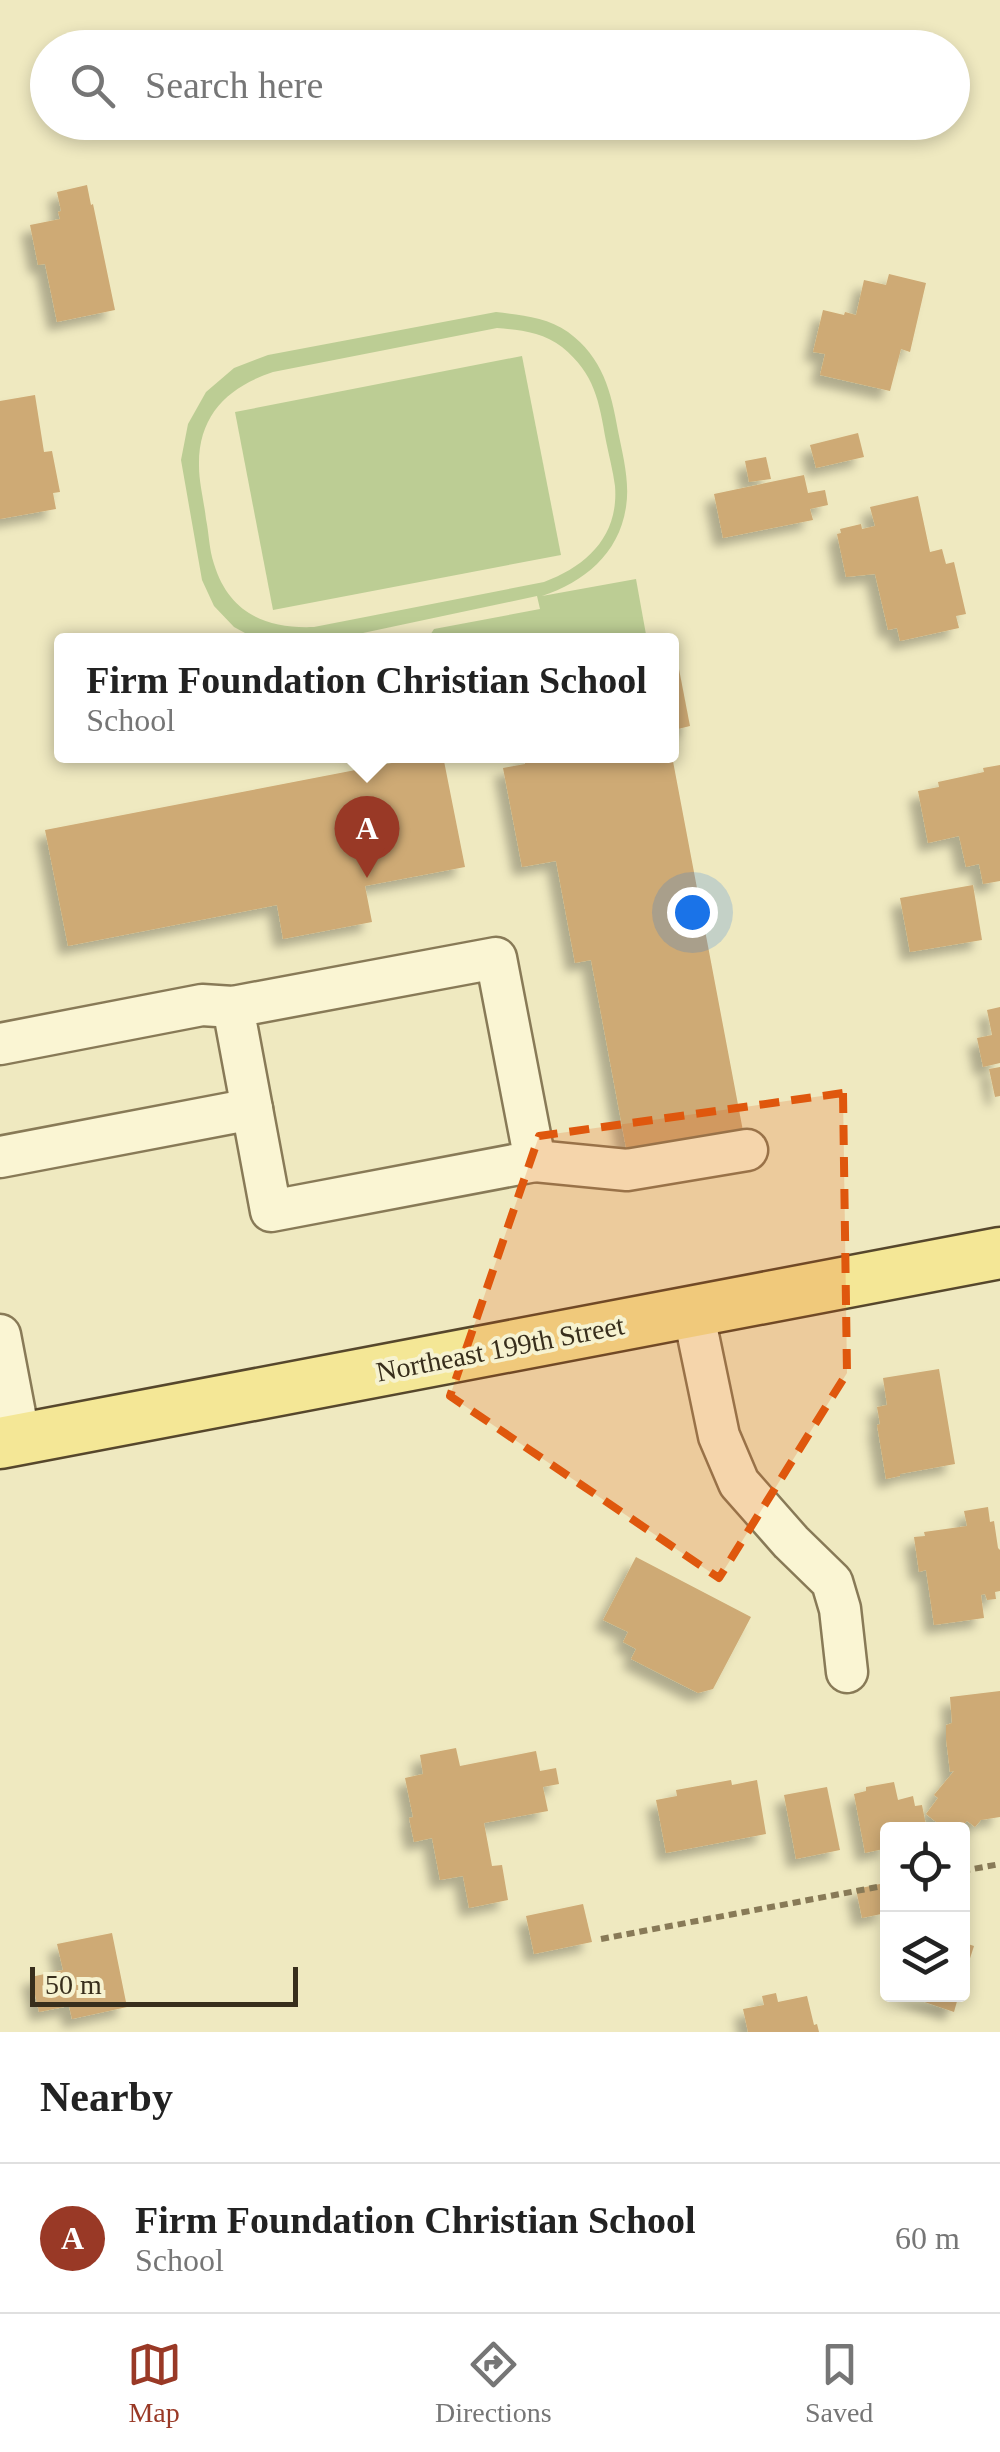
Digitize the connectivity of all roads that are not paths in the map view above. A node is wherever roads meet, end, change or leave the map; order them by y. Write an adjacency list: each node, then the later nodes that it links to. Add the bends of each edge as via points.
1 (233, 1008): 2 (street, via 202,1005); 3 (street); 6 (street, via 496,958)
2 (0, 1044)
3 (252, 1109): 5 (street); 6 (street, via 271,1211)
4 (747, 1150): 6 (street, via 627,1170)
5 (0, 1157)
6 (535, 1161)
7 (1000, 1252): 8 (main road, Northeast 199th Street)
8 (693, 1311): 10 (main road, Northeast 199th Street); 11 (street, via 719,1436 739,1483 832,1582)
9 (0, 1335): 10 (street)
10 (10, 1441)
11 (846, 1672)

